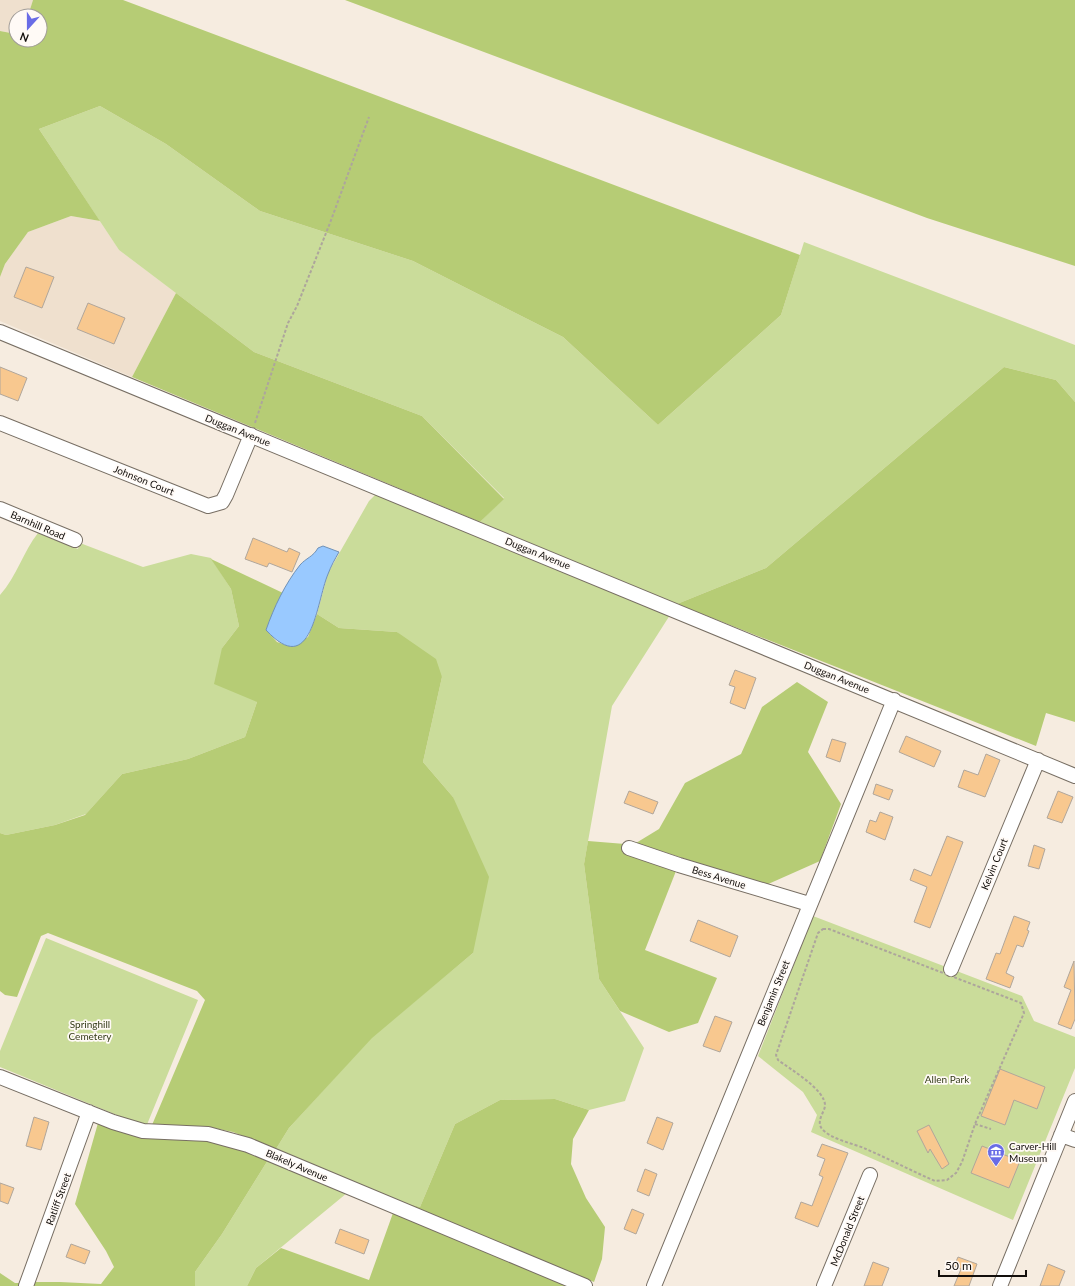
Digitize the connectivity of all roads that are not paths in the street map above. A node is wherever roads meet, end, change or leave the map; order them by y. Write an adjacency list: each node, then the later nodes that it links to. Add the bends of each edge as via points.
1 (0, 332): 3 (street, Duggan Avenue)
2 (0, 422): 3 (street, Johnson Court, via 208,506 222,502)
3 (251, 435): 6 (street, Duggan Avenue)
4 (0, 509): 5 (street, Barnhill Road)
5 (75, 540)
6 (894, 700): 7 (street, Duggan Avenue); 10 (street, Benjamin Street)
7 (1038, 760): 8 (street, Duggan Avenue); 11 (street, Kelvin Court)
8 (1075, 776)
9 (629, 848): 10 (street, Bess Avenue)
10 (809, 904): 20 (street, Benjamin Street)
11 (951, 969)
12 (0, 1077): 14 (street, Blakely Avenue)
13 (1075, 1101): 15 (street)
14 (89, 1112): 18 (street, Ratliff Street); 19 (street, Blakely Avenue, via 143,1131 208,1134 248,1145)
15 (1061, 1135): 16 (street); 22 (street)
16 (1075, 1140)
17 (870, 1175): 21 (street, McDonald Street)
18 (26, 1286)
19 (585, 1286)
20 (654, 1286)
21 (824, 1286)
22 (1000, 1286)

